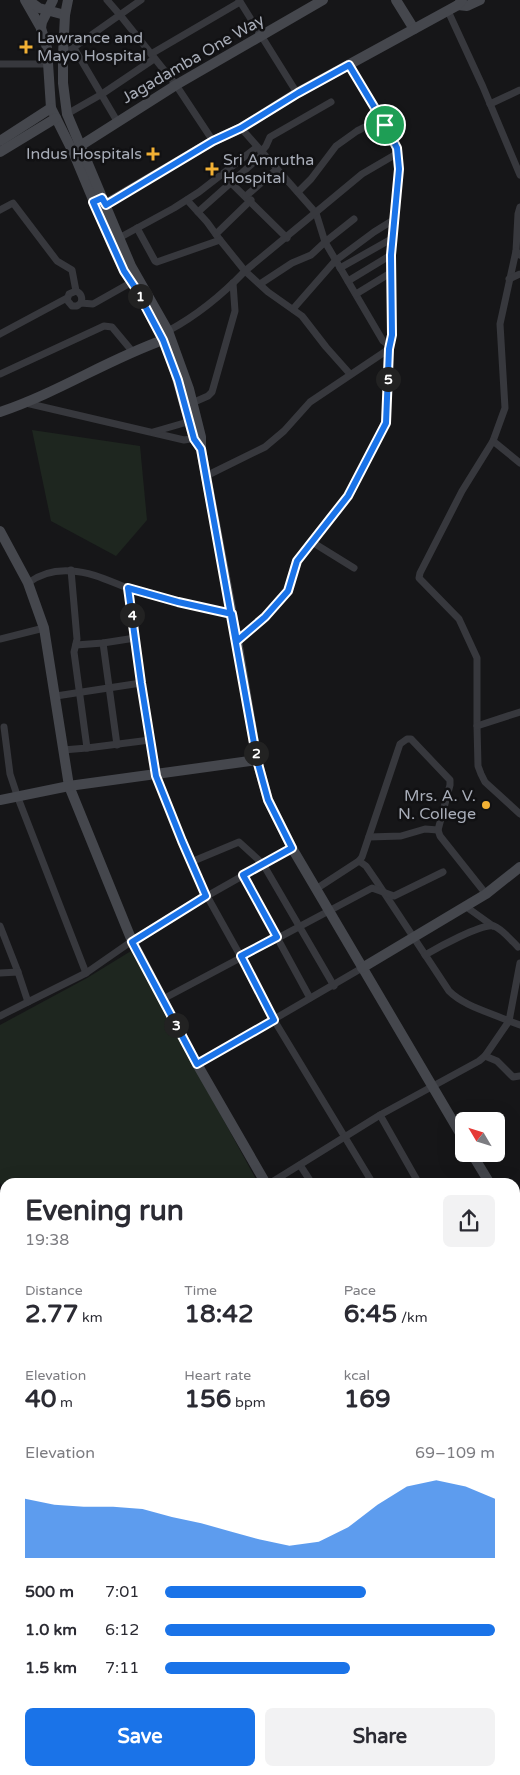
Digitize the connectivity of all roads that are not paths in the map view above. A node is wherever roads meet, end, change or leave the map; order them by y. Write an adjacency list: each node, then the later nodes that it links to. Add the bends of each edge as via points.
1 (26, 0): 11 (main road); 15 (main road)
2 (53, 0): 11 (main road)
3 (68, 0): 14 (main road)
4 (107, 0): 13 (street)
5 (141, 0): 13 (street)
6 (323, 0): 17 (main road, Jagadamba One Way)
7 (396, 0): 16 (main road)
8 (480, 0): 10 (main road, via 467,6)
9 (239, 1): 17 (street); 20 (street)
10 (460, 3): 12 (main road)
11 (47, 11): 14 (main road); 15 (main road)
12 (448, 11): 16 (main road); 29 (street)
13 (120, 14): 18 (street); 20 (street)
14 (65, 16): 19 (main road)
15 (41, 28): 22 (main road)
16 (414, 29): 23 (main road)
17 (262, 36): 24 (main road, Jagadamba One Way); 26 (street)
18 (74, 48): 19 (street); 27 (street)
19 (63, 56): 31 (main road)
20 (152, 56): 24 (street); 27 (street)
21 (0, 64): 22 (street)
22 (49, 64): 30 (main road)
23 (349, 65): 26 (main road); 33 (street)
24 (176, 85): 34 (main road, Jagadamba One Way); 37 (street)
25 (520, 90): 29 (street)
26 (298, 93): 35 (main road)
27 (102, 94): 31 (street); 34 (street)
28 (331, 102): 39 (street, via 270,137)
29 (490, 104): 44 (street)
30 (51, 108): 32 (main road); 36 (main road)
31 (67, 114): 38 (main road)
32 (56, 118): 40 (main road); 49 (main road)
33 (381, 118): 41 (street); 46 (street, via 336,146 312,179)
34 (117, 121): 38 (main road, Jagadamba One Way)
35 (241, 128): 37 (main road); 39 (street)
36 (0, 141)
37 (213, 141): 49 (main road)
38 (80, 146): 49 (main road)
39 (260, 151): 42 (street); 43 (street); 45 (street)
40 (0, 152)
41 (398, 153): 53 (street, via 362,174); 55 (street)
42 (277, 169): 46 (street); 47 (street)
43 (223, 175): 45 (street); 48 (street)
44 (520, 175)
45 (232, 183): 47 (street); 52 (street)
46 (298, 192): 53 (street)
47 (249, 198): 57 (street); 59 (street)
48 (187, 200): 52 (street); 56 (street)
49 (99, 204): 58 (main road); 71 (main road, via 124,271)
50 (520, 207): 62 (street)
51 (0, 210): 74 (street, via 13,203 58,260 72,270)
52 (198, 212): 57 (street)
53 (316, 213): 59 (street); 61 (street)
54 (354, 219): 61 (street)
55 (395, 219): 60 (street); 64 (street)
56 (137, 228): 57 (street, via 157,262); 58 (street)
57 (218, 237): 66 (street)
58 (119, 238): 80 (main road)
59 (287, 238): 66 (street)
60 (393, 238): 63 (street); 65 (street)
61 (325, 242): 64 (street); 73 (street, via 311,255)
62 (518, 253): 69 (street)
63 (391, 255): 67 (street); 70 (street)
64 (335, 260): 65 (street); 78 (street)
65 (340, 268): 70 (street)
66 (245, 271): 72 (street); 73 (street)
67 (392, 272): 75 (street); 81 (street, via 392,335)
68 (520, 274): 69 (street)
69 (509, 279): 91 (street, via 500,324 505,408)
70 (348, 281): 75 (street)
71 (132, 282): 77 (street, via 93,304); 80 (main road)
72 (233, 283): 80 (street); 86 (street, via 235,311 212,392)
73 (260, 284): 78 (street)
74 (76, 291): 76 (street); 77 (street, via 82,295)
75 (356, 294): 81 (street)
76 (67, 298): 77 (street, via 72,306); 79 (street)
77 (81, 303)
78 (293, 309): 84 (street)
79 (0, 334)
80 (165, 336): 82 (main road); 86 (main road); 88 (main road)
81 (389, 347): 84 (street); 95 (street, via 384,430 348,496)
82 (132, 351): 83 (street, via 112,327 104,326); 85 (main road)
83 (0, 374)
84 (350, 374): 93 (street, via 310,402 265,447)
85 (26, 403): 87 (main road); 89 (street)
86 (192, 403): 88 (main road)
87 (0, 412)
88 (193, 421): 89 (street); 90 (main road)
89 (151, 432): 90 (street, via 184,440)
90 (197, 438): 93 (main road)
91 (493, 441): 92 (street); 113 (street, via 462,491 419,578 459,619 477,658)
92 (520, 463)
93 (206, 476): 100 (main road)
94 (0, 530): 98 (main road)
95 (312, 542): 96 (street); 104 (street, via 297,561 288,591)
96 (354, 568)
97 (71, 570): 98 (street, via 50,573); 99 (street, via 94,574); 106 (street)
98 (28, 583): 101 (main road)
99 (128, 588): 100 (street); 102 (street)
100 (232, 614): 104 (main road)
101 (44, 628): 103 (street); 110 (main road)
102 (135, 638): 105 (street); 107 (street)
103 (0, 639)
104 (237, 641): 118 (main road)
105 (103, 643): 106 (street); 108 (street)
106 (76, 645): 109 (street, via 74,652)
107 (141, 683): 108 (street); 114 (street)
108 (109, 688): 109 (street); 115 (street)
109 (80, 693): 110 (street); 116 (street)
110 (56, 696): 117 (main road)
111 (520, 712): 113 (street)
112 (4, 726): 121 (street, via 10,774)
113 (477, 726): 123 (street, via 481,774 485,782)
114 (150, 740): 115 (street); 119 (street)
115 (118, 745): 116 (street)
116 (87, 748): 117 (street)
117 (63, 750): 120 (main road)
118 (257, 760): 119 (main road); 126 (main road, via 268,800)
119 (156, 776): 120 (main road); 128 (street)
120 (69, 786): 121 (main road); 144 (main road)
121 (18, 798): 122 (main road); 152 (street)
122 (0, 800)
123 (520, 814)
124 (438, 830): 125 (street); 125 (street, via 450,780 407,739 400,744); 135 (street)
125 (369, 837): 127 (street)
126 (292, 848): 129 (street); 133 (main road)
127 (359, 861): 133 (street); 134 (street)
128 (192, 862): 129 (street, via 239,842); 136 (street)
129 (263, 864): 132 (street); 140 (street)
130 (520, 867): 135 (main road)
131 (443, 872): 134 (street, via 394,896)
132 (243, 875): 136 (street); 142 (street)
133 (316, 889): 138 (main road)
134 (383, 892): 138 (street, via 372,888); 143 (street)
135 (486, 894): 137 (main road)
136 (206, 896): 144 (street); 147 (street)
137 (465, 906): 141 (street); 143 (main road)
138 (328, 910): 140 (street); 149 (main road)
139 (0, 926): 150 (street)
140 (299, 926): 142 (street); 153 (street)
141 (493, 926): 145 (street); 146 (street, via 453,940)
142 (277, 937): 147 (street); 154 (street)
143 (413, 937): 146 (street); 149 (main road)
144 (132, 942): 152 (street); 155 (main road)
145 (519, 947)
146 (425, 955): 159 (street, via 454,996)
147 (241, 956): 155 (street); 158 (street)
148 (520, 963): 159 (street)
149 (362, 968): 153 (street); 164 (main road)
150 (18, 972): 151 (street); 156 (street)
151 (0, 973)
152 (86, 973): 156 (street)
153 (334, 986): 154 (street)
154 (310, 998): 158 (street)
155 (162, 999): 162 (main road)
156 (28, 1002): 157 (street)
157 (0, 1016)
158 (274, 1020): 162 (street); 167 (street)
159 (509, 1021): 160 (street); 161 (street)
160 (520, 1025)
161 (484, 1056): 163 (street, via 497,1061 513,1077); 164 (street)
162 (197, 1064): 170 (main road)
163 (520, 1076)
164 (432, 1086): 165 (street); 166 (main road)
165 (380, 1115): 167 (street); 174 (street)
166 (455, 1125)
167 (345, 1138): 169 (street); 173 (street)
168 (477, 1162): 175 (main road)
169 (300, 1165): 171 (street); 172 (street)
170 (263, 1178)
171 (279, 1178)
172 (308, 1178)
173 (370, 1178)
174 (416, 1178)
175 (487, 1178)

